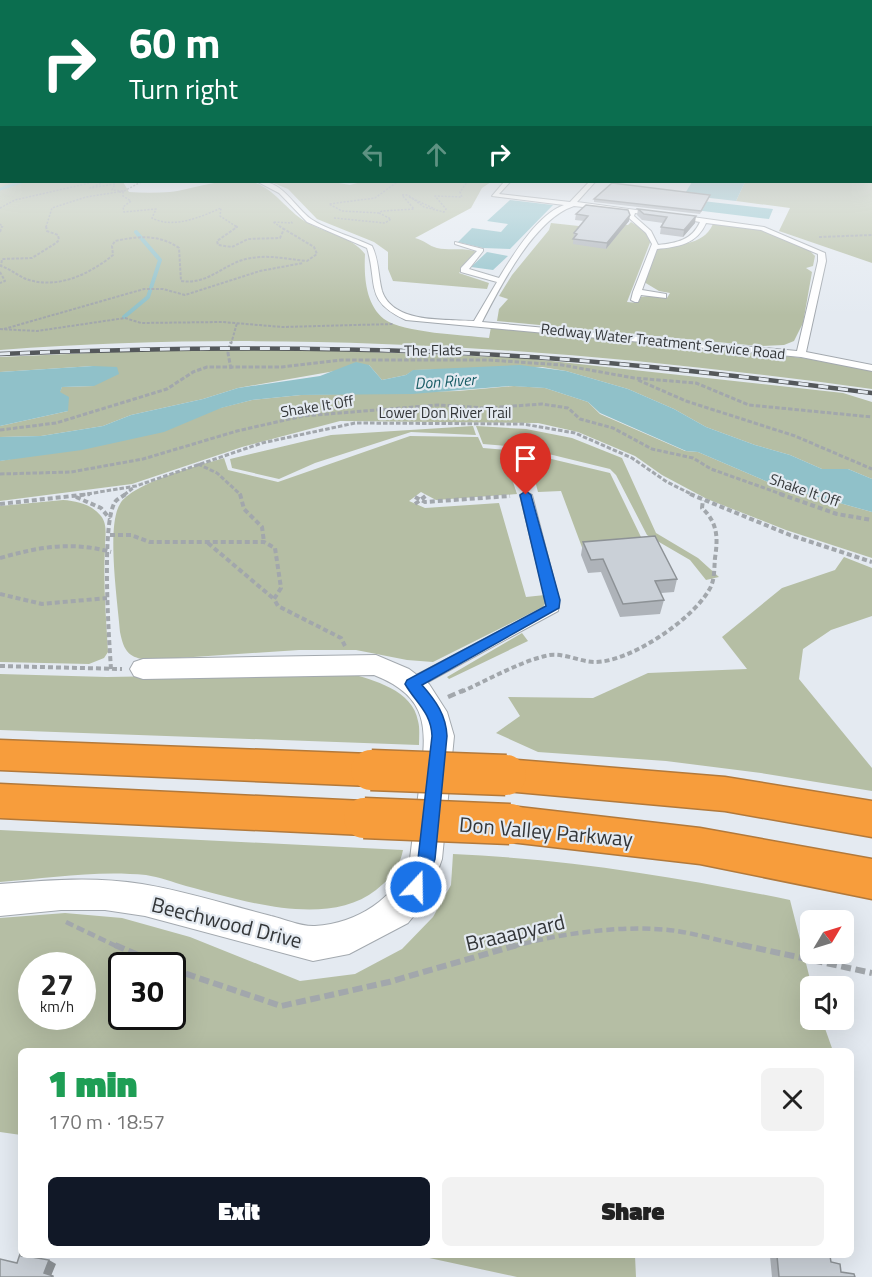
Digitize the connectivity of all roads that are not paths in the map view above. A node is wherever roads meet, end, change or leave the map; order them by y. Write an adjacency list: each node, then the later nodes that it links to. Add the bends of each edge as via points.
1 (285, 197): 13 (lane, Redway Water Treatment Service Road, via 304,216 370,247 378,294 388,306 409,318)
2 (508, 197): 4 (lane)
3 (579, 197): 4 (lane)
4 (572, 204): 5 (lane); 11 (lane, via 556,210 524,243)
5 (632, 212): 6 (lane); 10 (lane, via 632,219 652,236)
6 (663, 215)
7 (673, 216): 8 (lane, Redway Water Treatment Service Road)
8 (704, 220): 10 (lane, via 690,241); 14 (lane, Redway Water Treatment Service Road, via 754,226 793,239 822,256)
9 (457, 243): 11 (lane, via 481,250 464,270)
10 (654, 247): 12 (lane, via 636,296)
11 (502, 281): 13 (lane)
12 (663, 296)
13 (477, 323): 14 (lane, Redway Water Treatment Service Road)
14 (801, 354): 15 (lane)
15 (872, 368)
16 (526, 495): 18 (lane, via 553,608)
17 (143, 669): 18 (street, via 349,664 383,667)
18 (422, 694): 23 (street, Beechwood Drive, via 439,725 440,736 426,859 416,887 396,912 349,937 313,944 145,900 105,894)
19 (0, 754): 21 (highway, bridge, via 506,775 725,794)
20 (0, 801): 22 (highway, Don Valley Parkway, bridge, via 510,824 700,846)
21 (872, 819)
22 (872, 879)
23 (0, 900)

